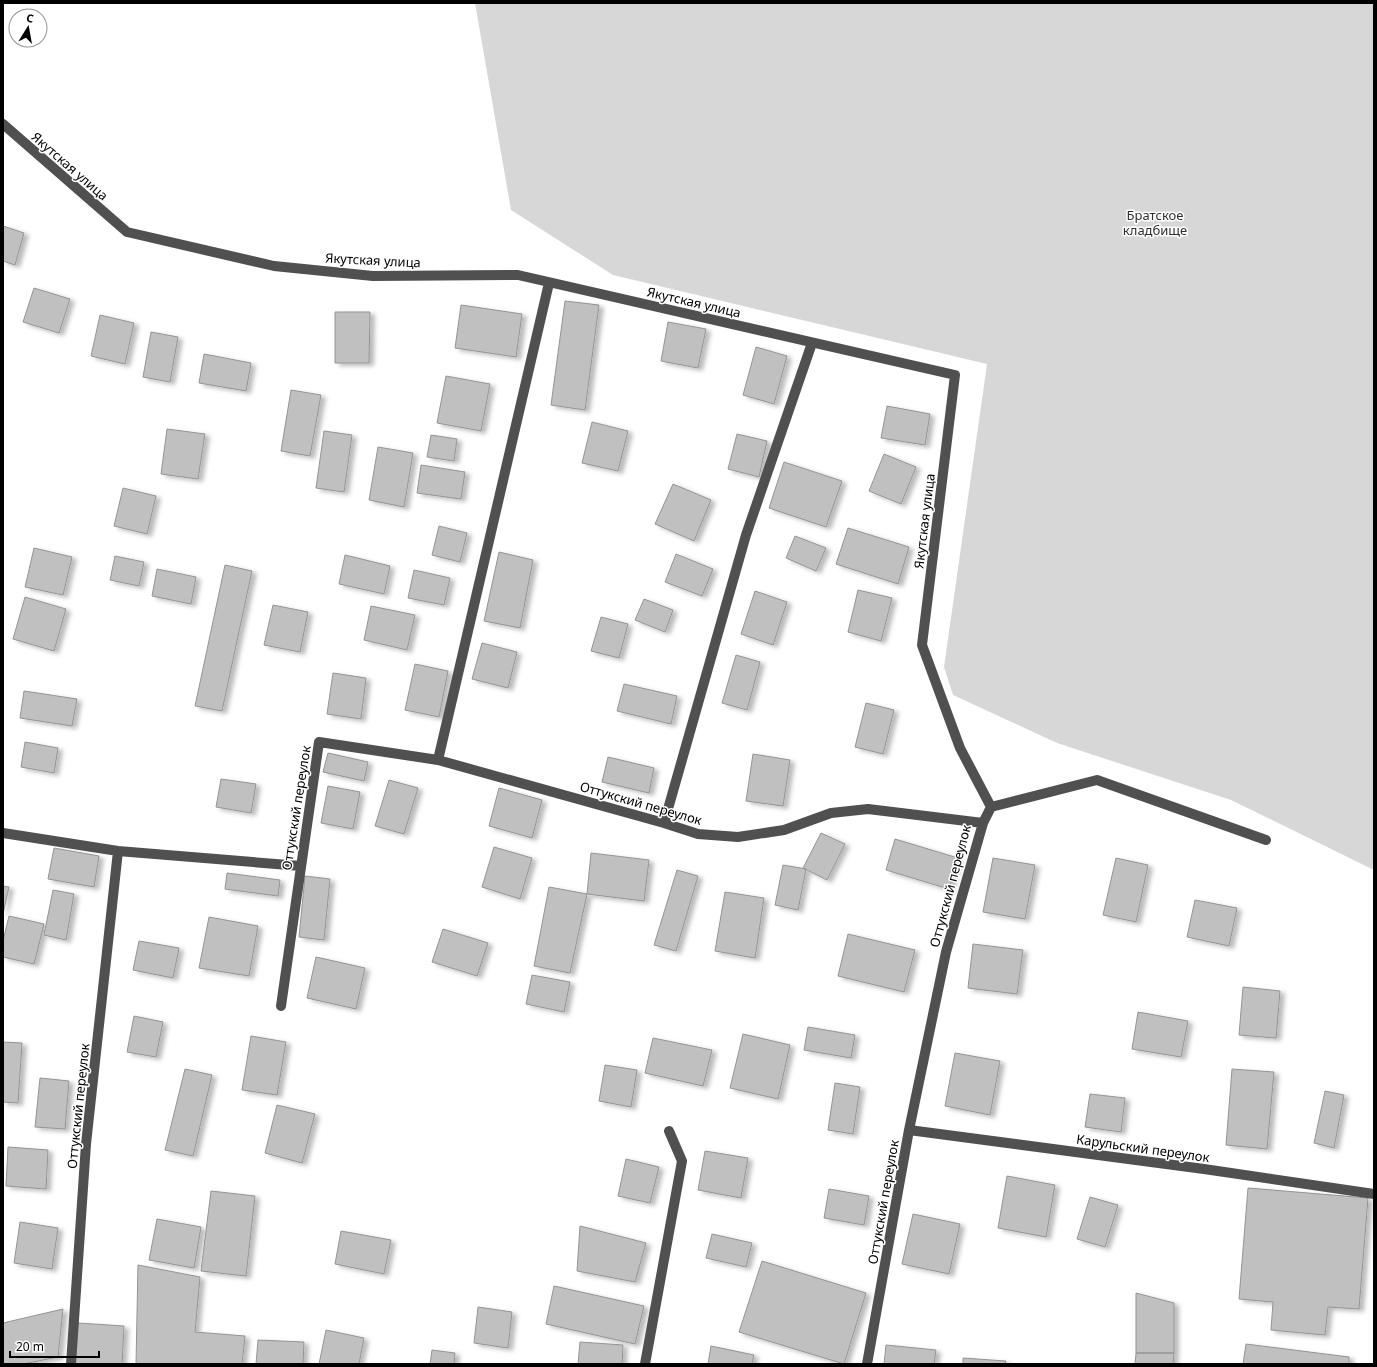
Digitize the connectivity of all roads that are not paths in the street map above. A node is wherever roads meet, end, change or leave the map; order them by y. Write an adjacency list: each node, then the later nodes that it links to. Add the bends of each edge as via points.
1 (3, 124): 2 (street, Якутская улица, via 127,232 274,266 373,276 518,276)
2 (549, 282): 3 (street, Якутская улица); 4 (street)
3 (812, 343): 5 (street, Якутская улица, via 955,375 922,645 960,748); 6 (street, via 746,535)
4 (438, 760): 6 (street, Оттукский переулок); 11 (street, Оттукский переулок, via 318,742)
5 (991, 807): 7 (street); 9 (street, via 1097,780)
6 (664, 823): 7 (street, Оттукский переулок, via 698,834 738,837 784,830 831,813 868,809)
7 (983, 823): 13 (street, Оттукский переулок, via 946,952)
8 (3, 833): 10 (street)
9 (1266, 840)
10 (118, 851): 11 (street); 16 (street, Оттукский переулок, via 86,1144)
11 (301, 866): 12 (street, Оттукский переулок)
12 (281, 1006)
13 (908, 1130): 15 (street, Карульский переулок); 18 (street, Оттукский переулок)
14 (669, 1131): 17 (street, via 682,1160)
15 (1374, 1194)
16 (71, 1364)
17 (645, 1364)
18 (867, 1364)

